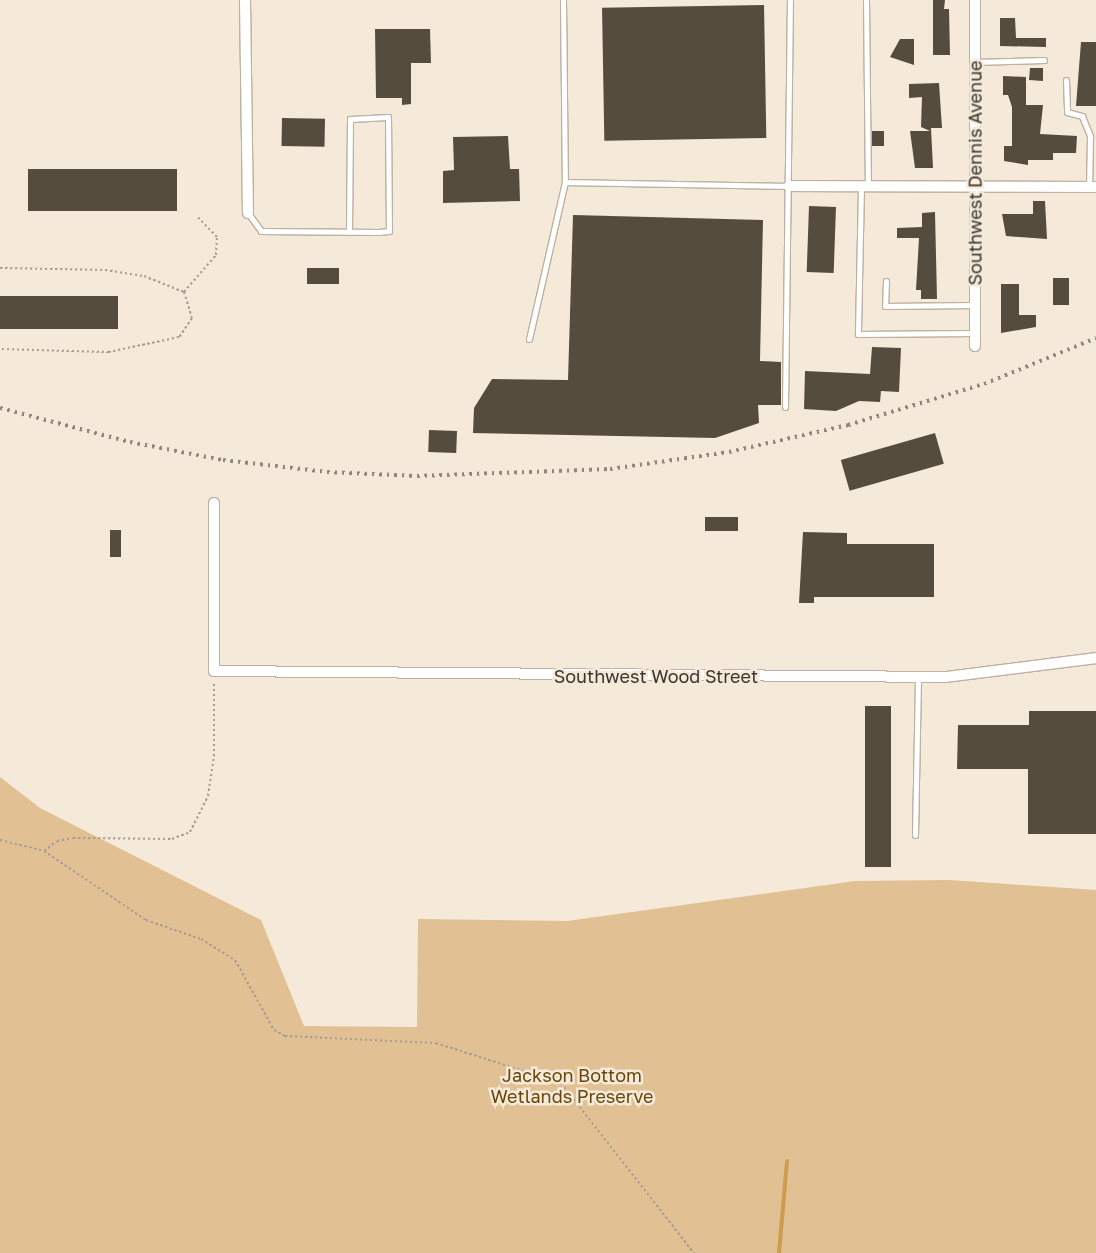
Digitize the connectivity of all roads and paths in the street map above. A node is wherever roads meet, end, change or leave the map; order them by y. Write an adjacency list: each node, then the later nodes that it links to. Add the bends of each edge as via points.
1 (246, 0): 14 (street)
2 (563, 0): 9 (lane)
3 (790, 0): 10 (lane)
4 (866, 0): 11 (lane)
5 (975, 0): 7 (street, Southwest Dennis Avenue)
6 (1044, 60): 7 (lane)
7 (975, 62): 12 (street, Southwest Dennis Avenue)
8 (1066, 80): 13 (lane, via 1067,112 1082,116 1090,136)
9 (565, 182): 10 (lane); 22 (lane)
10 (788, 186): 11 (street); 25 (lane)
11 (864, 186): 12 (street); 21 (lane, via 858,334)
12 (974, 187): 13 (street); 20 (street, Southwest Dennis Avenue)
13 (1093, 187)
14 (248, 213): 16 (lane, via 261,231)
15 (198, 217): 19 (path, via 217,237 216,255)
16 (349, 232): 16 (lane, via 389,231 388,117 350,119)
17 (0, 268): 19 (path, via 105,270 152,278)
18 (886, 281): 20 (lane, via 885,306)
19 (184, 292): 24 (path, via 192,318 179,337 110,352)
20 (974, 306): 21 (street, Southwest Dennis Avenue)
21 (974, 333): 23 (street, Southwest Dennis Avenue)
22 (528, 339)
23 (974, 346)
24 (0, 349)
25 (785, 407)
26 (214, 503): 28 (street)
27 (1096, 658): 29 (street, Southwest Wood Street)
28 (214, 671): 29 (street, Southwest Wood Street); 32 (path, via 213,764 208,796 190,832 172,839 73,838 57,841)
29 (918, 677): 30 (lane)
30 (915, 835)
31 (0, 840): 32 (path)
32 (44, 851): 33 (path, via 138,915 201,939 235,960 274,1030 285,1036 436,1043 561,1083)
33 (694, 1253)

